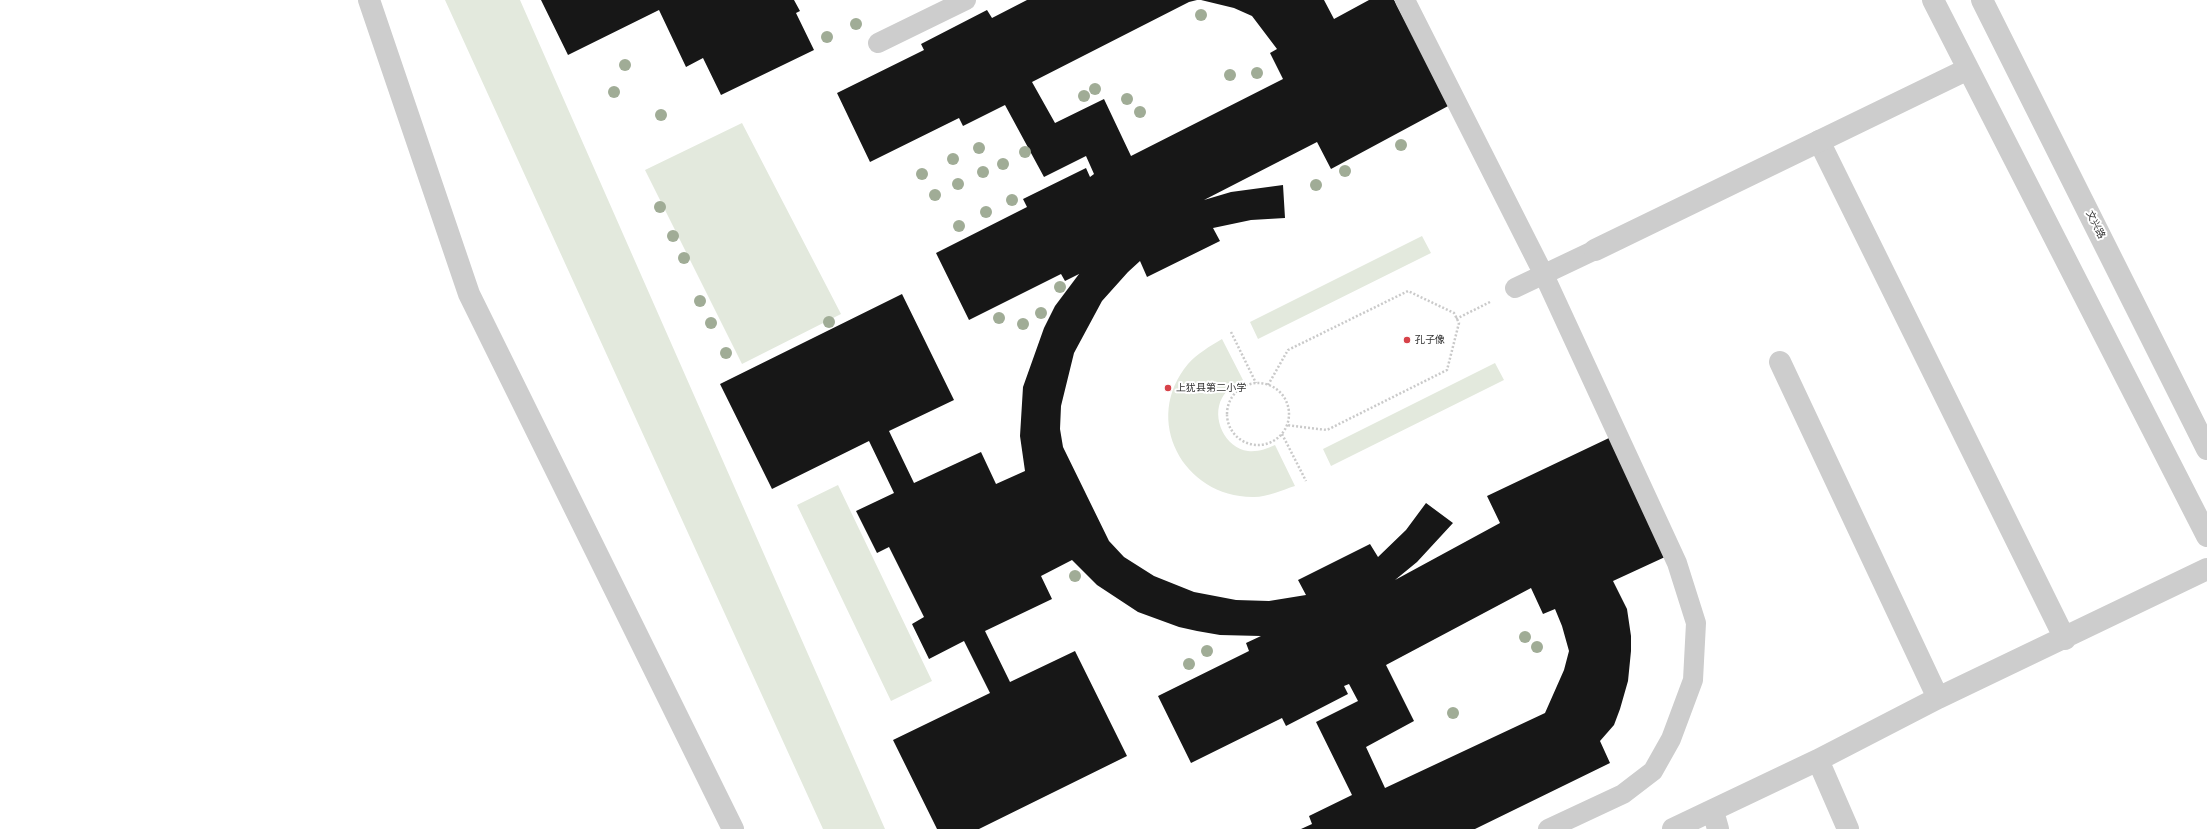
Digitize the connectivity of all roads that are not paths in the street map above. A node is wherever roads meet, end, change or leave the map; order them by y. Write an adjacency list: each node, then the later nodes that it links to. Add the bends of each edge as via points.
1 (369, 0): 20 (street, via 469,294)
2 (966, 0): 6 (lane)
3 (1405, 0): 10 (lane)
4 (1933, 0): 7 (street)
5 (1982, 0): 13 (street, 文兴路)
6 (878, 43)
7 (1968, 69): 8 (street); 14 (street)
8 (1819, 141): 9 (street); 16 (street)
9 (1595, 250): 10 (lane)
10 (1544, 275): 11 (lane); 21 (lane, via 1677,563 1696,623 1693,680 1671,739 1653,771 1623,794)
11 (1515, 288)
12 (1780, 362): 17 (street)
13 (2207, 449)
14 (2207, 536)
15 (2207, 569): 16 (street)
16 (2065, 639): 17 (street)
17 (1938, 698): 18 (street)
18 (1818, 760): 19 (street); 23 (street)
19 (1716, 820): 22 (street)
20 (733, 829)
21 (1548, 829)
22 (1673, 829)
23 (1848, 829)

